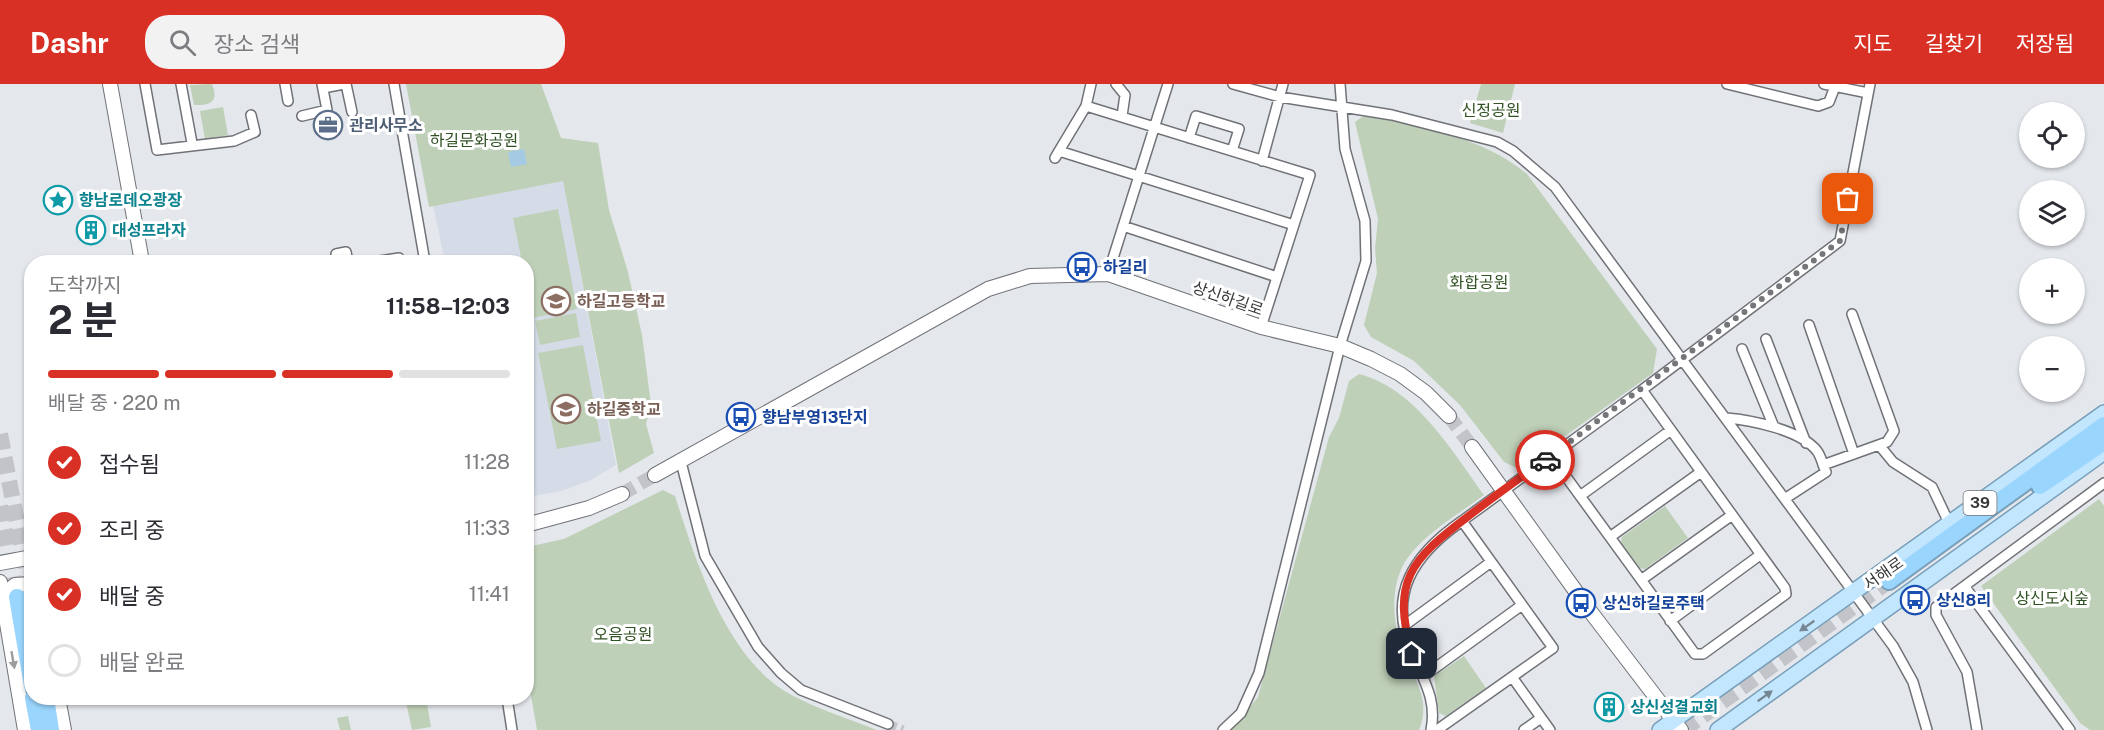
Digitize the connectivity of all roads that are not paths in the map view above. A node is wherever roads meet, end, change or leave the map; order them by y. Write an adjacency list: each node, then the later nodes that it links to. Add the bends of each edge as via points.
1 (110, 84): 35 (street)
2 (145, 84): 28 (street, via 157,150)
3 (181, 84): 28 (street)
4 (285, 84): 19 (street)
5 (345, 84): 16 (street); 22 (street)
6 (394, 84): 37 (street)
7 (1091, 84): 20 (street)
8 (1116, 84): 25 (street, via 1125,95)
9 (1168, 84): 26 (street)
10 (1233, 84): 18 (street)
11 (1283, 84): 18 (street)
12 (1340, 84): 21 (street)
13 (1727, 84): 15 (street, via 1818,106 1829,102)
14 (1824, 84): 15 (street)
15 (1835, 85): 17 (street)
16 (322, 86): 24 (street, via 327,110)
17 (1869, 89): 46 (street, via 1840,241)
18 (1280, 97): 21 (street); 30 (street)
19 (288, 101)
20 (1086, 106): 25 (street); 31 (street, via 1057,155)
21 (1340, 107): 44 (street, via 1345,149 1365,221 1366,261); 46 (street, via 1447,128 1497,142 1513,151 1555,186)
22 (352, 112)
23 (251, 115): 28 (street, via 255,132 234,141 200,146)
24 (302, 116)
25 (1122, 116): 26 (street)
26 (1154, 127): 27 (street); 31 (street)
27 (1189, 138): 29 (street); 29 (street, via 1196,116 1239,129)
28 (192, 143)
29 (1232, 151): 30 (street)
30 (1262, 161): 32 (street, via 1310,175)
31 (1138, 176): 32 (street); 33 (street)
32 (1294, 225): 39 (street)
33 (1123, 226): 38 (street); 39 (street)
34 (336, 254): 36 (street)
35 (141, 255)
36 (347, 255)
37 (424, 255)
38 (1107, 274): 42 (street, 상신하길로); 61 (street, via 1030,276 988,289)
39 (1277, 277): 42 (street)
40 (1852, 314): 56 (street, via 1894,431 1887,442)
41 (1809, 325): 59 (street)
42 (1261, 327): 44 (street, 상신하길로)
43 (1766, 339): 55 (street)
44 (1340, 346): 49 (street, 상신하길로, via 1400,374); 107 (street, via 1259,673 1241,713)
45 (1742, 349): 52 (street)
46 (1683, 360): 47 (street); 50 (street)
47 (1642, 390): 53 (street); 60 (street)
48 (2104, 413): 73 (main road, 서해로 / 39)
49 (1449, 416)
50 (1726, 418): 52 (street); 69 (street)
51 (2104, 425): 82 (highway, 서해로 / 39)
52 (1774, 427): 55 (street)
53 (1671, 430): 63 (street); 68 (street)
54 (2104, 442): 82 (highway, 서해로 / 39)
55 (1807, 444): 62 (street, via 1817,450)
56 (1879, 445): 59 (street); 73 (street, via 1893,462 1932,487)
57 (1472, 447): 66 (street)
58 (2104, 452): 82 (main road, 서해로 / 39)
59 (1854, 454): 62 (street)
60 (1551, 456): 66 (street); 68 (street)
61 (681, 462): 64 (street); 100 (street, via 705,556 758,647 801,690)
62 (1823, 465): 69 (street, via 1826,472)
63 (1701, 472): 70 (street); 74 (street)
64 (655, 475)
65 (2104, 483): 83 (street)
66 (1503, 490): 71 (street); 101 (street)
67 (622, 494): 72 (street, via 578,512)
68 (1580, 496): 74 (street)
69 (1786, 498): 84 (street)
70 (1732, 515): 75 (street); 79 (street)
71 (1462, 521): 77 (street); 89 (street, via 1430,546 1412,569 1403,597)
72 (534, 523)
73 (1950, 525): 82 (main road, 서해로 / 39)
74 (1610, 537): 79 (street)
75 (1760, 555): 88 (street); 88 (street, via 1786,590 1784,596 1701,655 1693,652)
76 (24, 559): 78 (street)
77 (1491, 562): 86 (street); 89 (street)
78 (0, 563)
79 (1641, 580): 88 (street)
80 (0, 582): 85 (street)
81 (24, 584): 85 (street, via 15,585)
82 (1893, 584): 84 (main road, 서해로 / 39); 87 (main road, 서해로 / 39)
83 (1965, 587): 115 (street, via 1937,605 1935,613 1967,672); 116 (street)
84 (1855, 592): 87 (street); 101 (main road, 서해로 / 39, one-way to 101)
85 (20, 596): 90 (highway); 93 (street, one-way to 93)
86 (1522, 605): 91 (street); 92 (street, via 1553,648)
87 (1872, 618): 113 (main road, 서해로 / 39, one-way to 87); 114 (street, via 1913,682)
88 (1670, 621)
89 (1405, 625): 91 (street, via 1412,654)
90 (24, 626)
91 (1424, 676): 108 (street, via 1432,702)
92 (1512, 677): 99 (street); 109 (street)
93 (24, 703)
94 (24, 705): 102 (street, one-way to 102)
95 (34, 705): 103 (highway)
96 (47, 705): 104 (highway)
97 (59, 705): 105 (street)
98 (508, 705): 106 (street)
99 (1541, 718): 110 (street); 111 (street)
100 (888, 724)
101 (1677, 725): 112 (main road, 서해로 / 39)
102 (25, 730)
103 (39, 730)
104 (51, 730)
105 (63, 730)
106 (512, 730)
107 (1223, 730)
108 (1431, 730)
109 (1437, 730)
110 (1524, 730)
111 (1550, 730)
112 (1660, 730)
113 (1718, 730)
114 (1927, 730)
115 (1977, 730)
116 (2070, 730)

